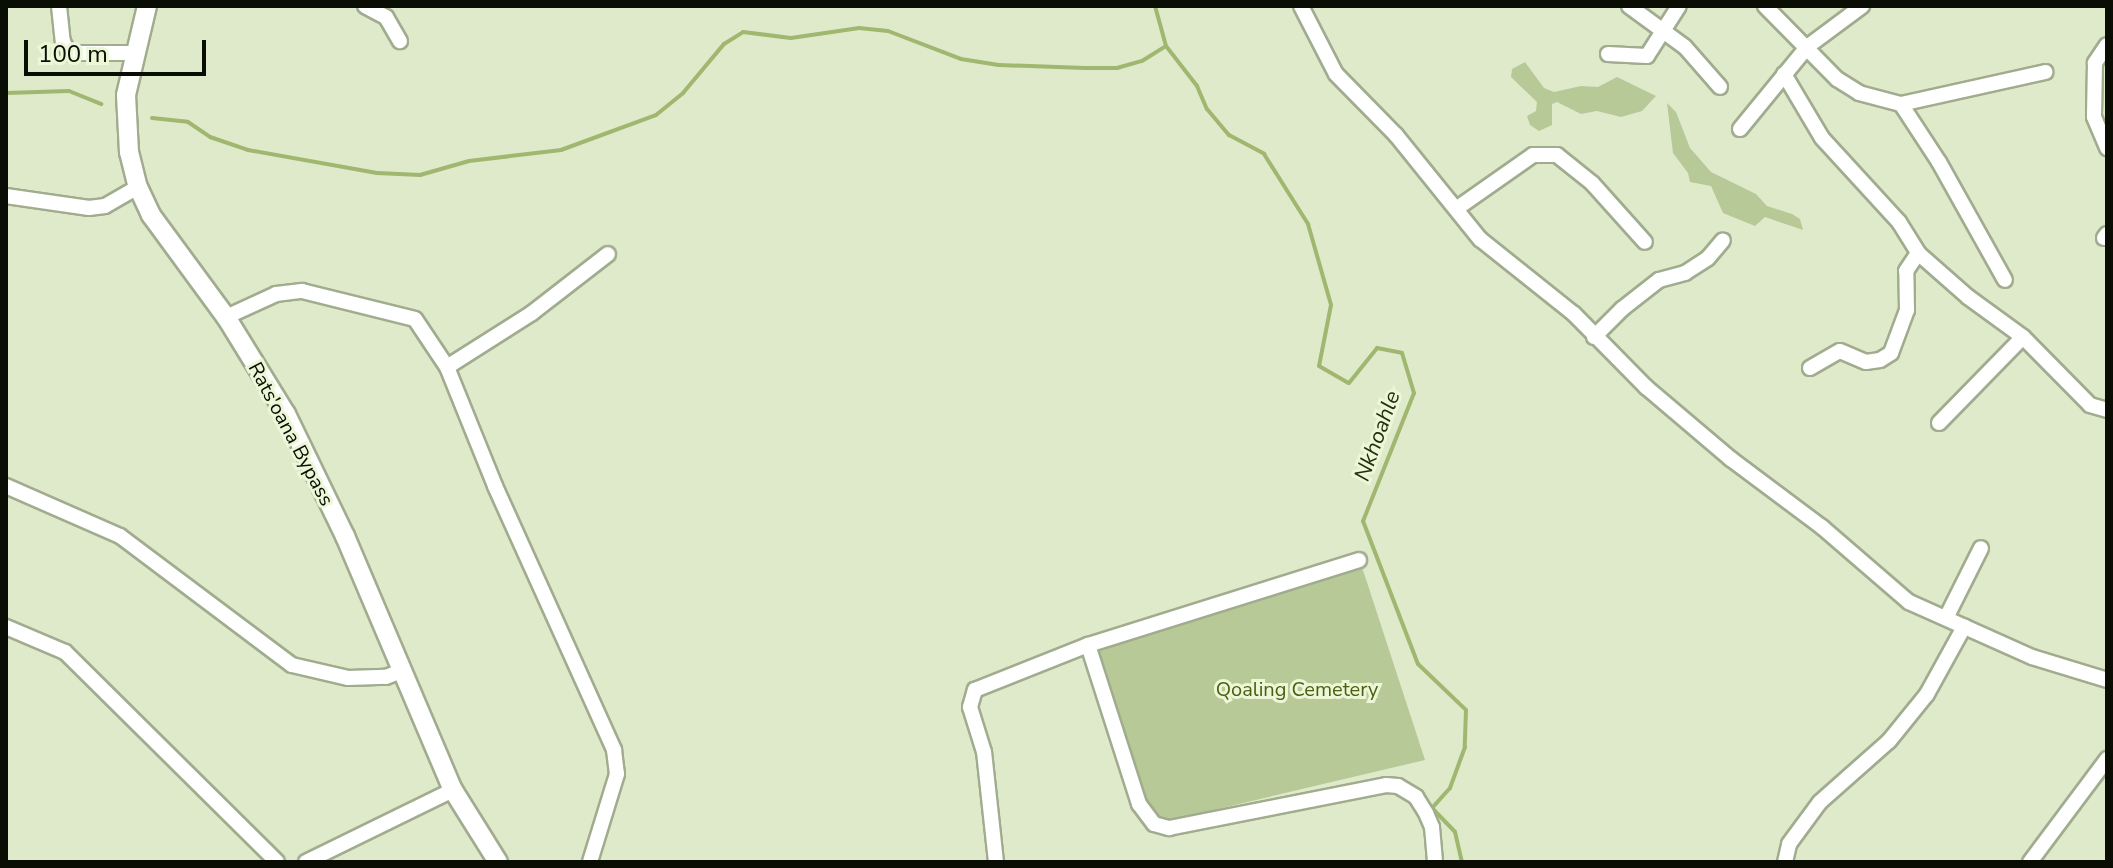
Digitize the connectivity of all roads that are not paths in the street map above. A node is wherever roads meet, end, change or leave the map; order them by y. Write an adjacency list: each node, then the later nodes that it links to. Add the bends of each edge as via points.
1 (59, 6): 13 (street, via 69,53)
2 (147, 6): 13 (street, Rats'oana Bypass)
3 (365, 6): 10 (street, via 386,17)
4 (1301, 6): 23 (street, via 1336,74 1396,135)
5 (1629, 6): 9 (street)
6 (1679, 6): 9 (street)
7 (1765, 6): 12 (street)
8 (1862, 6): 12 (street)
9 (1665, 31): 14 (street, via 1647,56); 17 (street)
10 (400, 41)
11 (2107, 45): 20 (street, via 2095,63 2094,117)
12 (1807, 47): 16 (street); 18 (street, via 1837,79 1859,93)
13 (133, 53): 21 (street, Rats'oana Bypass, via 126,129)
14 (1608, 54)
15 (2045, 72): 18 (street)
16 (1784, 74): 19 (street); 26 (street, via 1822,138 1899,222)
17 (1720, 87)
18 (1901, 104): 28 (street)
19 (1740, 129)
20 (2107, 148)
21 (138, 187): 22 (street, via 105,206 89,208); 29 (street, Rats'oana Bypass, via 151,215)
22 (6, 196)
23 (1456, 209): 25 (street, via 1533,155 1557,155 1592,183); 30 (street, via 1480,239 1574,314)
24 (1723, 240): 30 (street, via 1685,273 1659,280)
25 (1645, 242)
26 (1918, 253): 31 (street); 33 (street, via 1906,271 1907,310 1891,353 1866,362 1840,351)
27 (608, 254): 32 (street, via 532,313)
28 (2005, 280)
29 (226, 317): 32 (street, via 276,294 302,291 415,319); 43 (street, Rats'oana Bypass, via 292,427)
30 (1594, 337): 39 (street, via 1731,459 1909,602)
31 (2023, 337): 34 (street, via 2090,405); 35 (street)
32 (447, 367): 50 (street, via 614,750 617,774)
33 (1810, 368)
34 (2107, 410)
35 (1939, 423)
36 (6, 486): 43 (street, via 120,536 292,665 348,678)
37 (1981, 548): 39 (street)
38 (1359, 560): 42 (street)
39 (1946, 618): 41 (street)
40 (6, 627): 47 (street, via 65,652)
41 (1964, 627): 44 (street, via 2032,657); 53 (street, via 1927,694 1889,741 1820,802 1789,844)
42 (1088, 645): 51 (street, via 975,690 970,707 984,752); 52 (street, via 1139,804 1154,824 1169,828 1398,786 1416,797 1426,813)
43 (401, 671): 46 (street, Rats'oana Bypass)
44 (2107, 680)
45 (2107, 759): 54 (street)
46 (453, 790): 48 (street); 49 (street, Rats'oana Bypass)
47 (277, 862)
48 (306, 862)
49 (498, 862)
50 (590, 862)
51 (996, 862)
52 (1435, 862)
53 (1785, 862)
54 (2030, 862)

